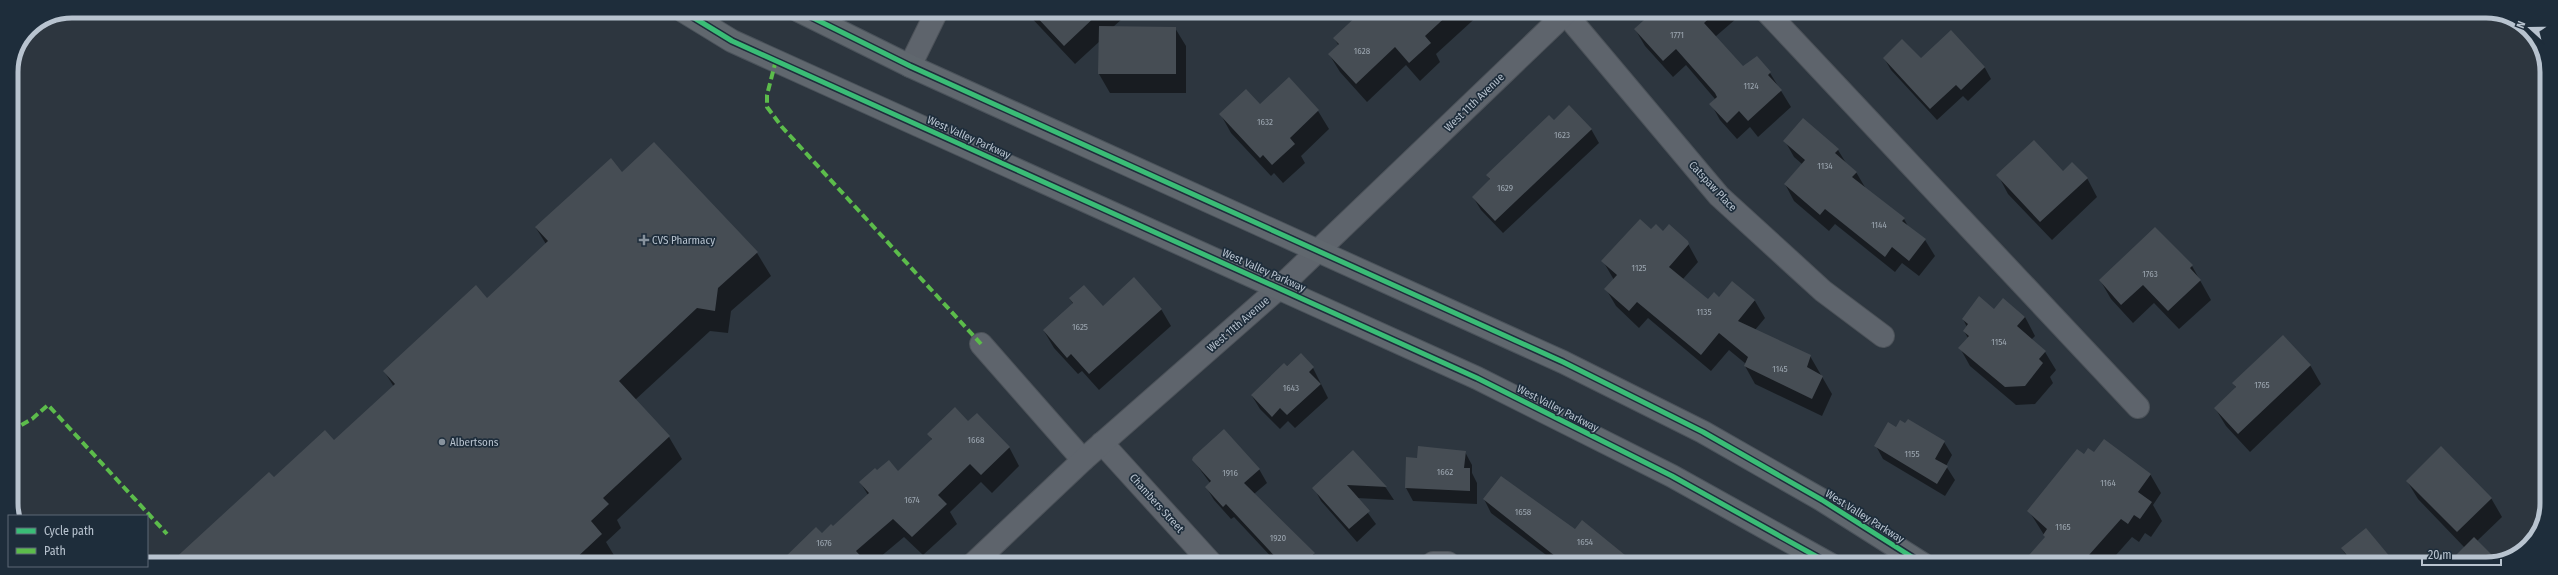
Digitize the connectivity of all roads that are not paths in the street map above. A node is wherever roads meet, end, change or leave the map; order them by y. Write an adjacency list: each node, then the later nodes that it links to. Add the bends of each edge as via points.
1 (694, 18): 9 (main road, West Valley Parkway, via 732,41)
2 (813, 18): 7 (main road, West Valley Parkway)
3 (934, 18): 7 (street)
4 (1561, 18): 8 (street, West 11th Avenue)
5 (1570, 18): 10 (street, Catspaw Place, via 1719,196 1823,291)
6 (1773, 18): 12 (street)
7 (910, 66): 8 (main road, West Valley Parkway)
8 (1317, 252): 9 (street, West 11th Avenue); 18 (main road, West Valley Parkway, via 1564,362 1702,432 1822,500)
9 (1279, 288): 13 (street, West 11th Avenue); 17 (main road, West Valley Parkway, via 1484,381 1672,476)
10 (1883, 336)
11 (981, 344): 14 (street)
12 (2138, 407)
13 (1102, 443): 14 (street, West 11th Avenue); 16 (street, Chambers Street)
14 (1083, 460): 15 (street, West 11th Avenue)
15 (980, 557)
16 (1206, 557)
17 (1817, 557)
18 (1912, 557)

